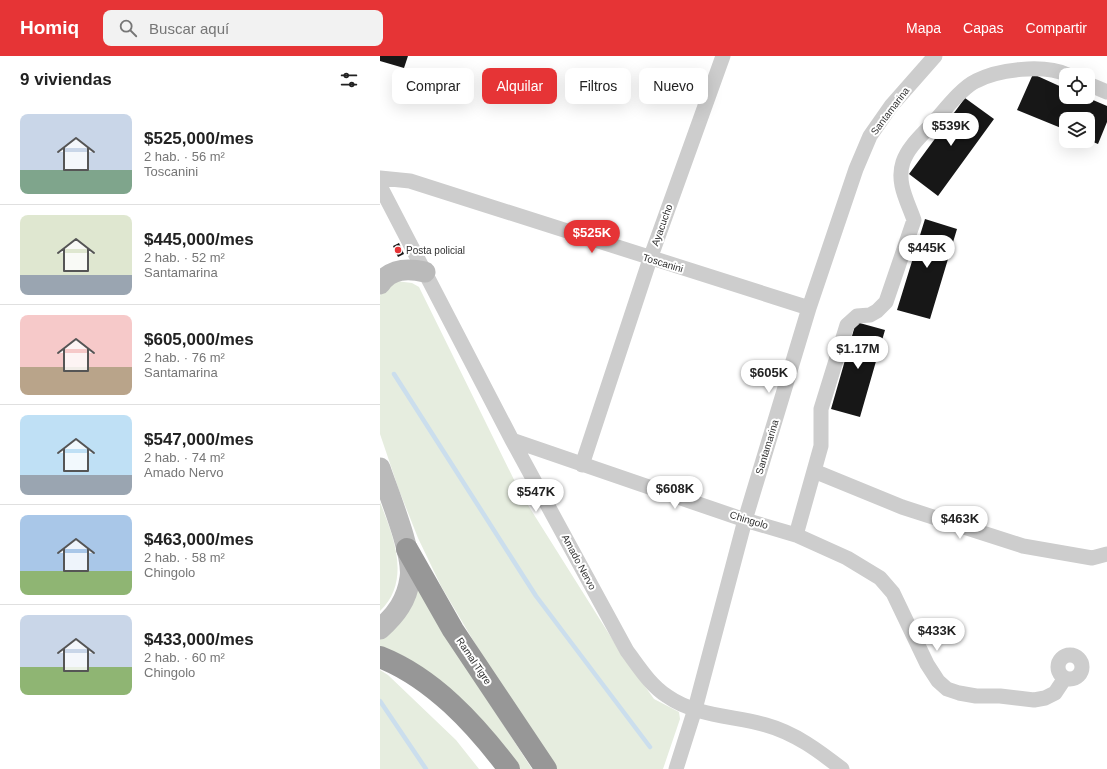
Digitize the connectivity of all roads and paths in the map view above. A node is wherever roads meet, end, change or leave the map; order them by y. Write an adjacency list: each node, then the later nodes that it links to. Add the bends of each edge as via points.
1 (723, 56): 8 (street, Ayacucho)
2 (935, 56): 11 (street, Santamarina, via 891,106 870,136 856,169)
3 (1059, 71): 15 (street, via 1028,69 998,73 975,81 913,144 903,162 901,180 905,200 914,220 886,302 877,311 870,315 856,316 846,325 821,409 821,446)
4 (1095, 87): 5 (street)
5 (1107, 92)
6 (380, 178): 8 (street, Toscanini, via 410,181)
7 (380, 186): 9 (street, Amado Nervo)
8 (650, 259): 11 (street, Toscanini); 13 (street, Ayacucho)
9 (425, 272): 10 (main road, via 412,269 391,273); 12 (street, Amado Nervo)
10 (380, 284)
11 (809, 308): 16 (street, Santamarina)
12 (512, 440): 13 (street, Chingolo); 23 (street, Amado Nervo, via 627,651 648,680 667,697)
13 (582, 465): 16 (street, Chingolo)
14 (380, 468): 18 (main road, Ramal Tigre)
15 (814, 471): 17 (street); 19 (street, via 902,507 1023,546 1092,558)
16 (745, 520): 17 (street, Chingolo); 23 (street, Santamarina)
17 (796, 535): 22 (street, Chingolo, via 847,558 880,578 893,593 930,668 947,689 959,694 1034,700 1055,693)
18 (407, 549): 20 (main road, Ramal Tigre, via 411,576 404,602); 25 (highway, Ramal Tigre, via 453,630)
19 (1107, 554)
20 (380, 629)
21 (380, 657): 24 (highway, via 412,672 430,685 472,724)
22 (1065, 678)
23 (695, 709): 26 (street, Santamarina); 27 (street, Amado Nervo, via 767,725 788,733)
24 (509, 769)
25 (546, 769)
26 (676, 769)
27 (842, 769)

